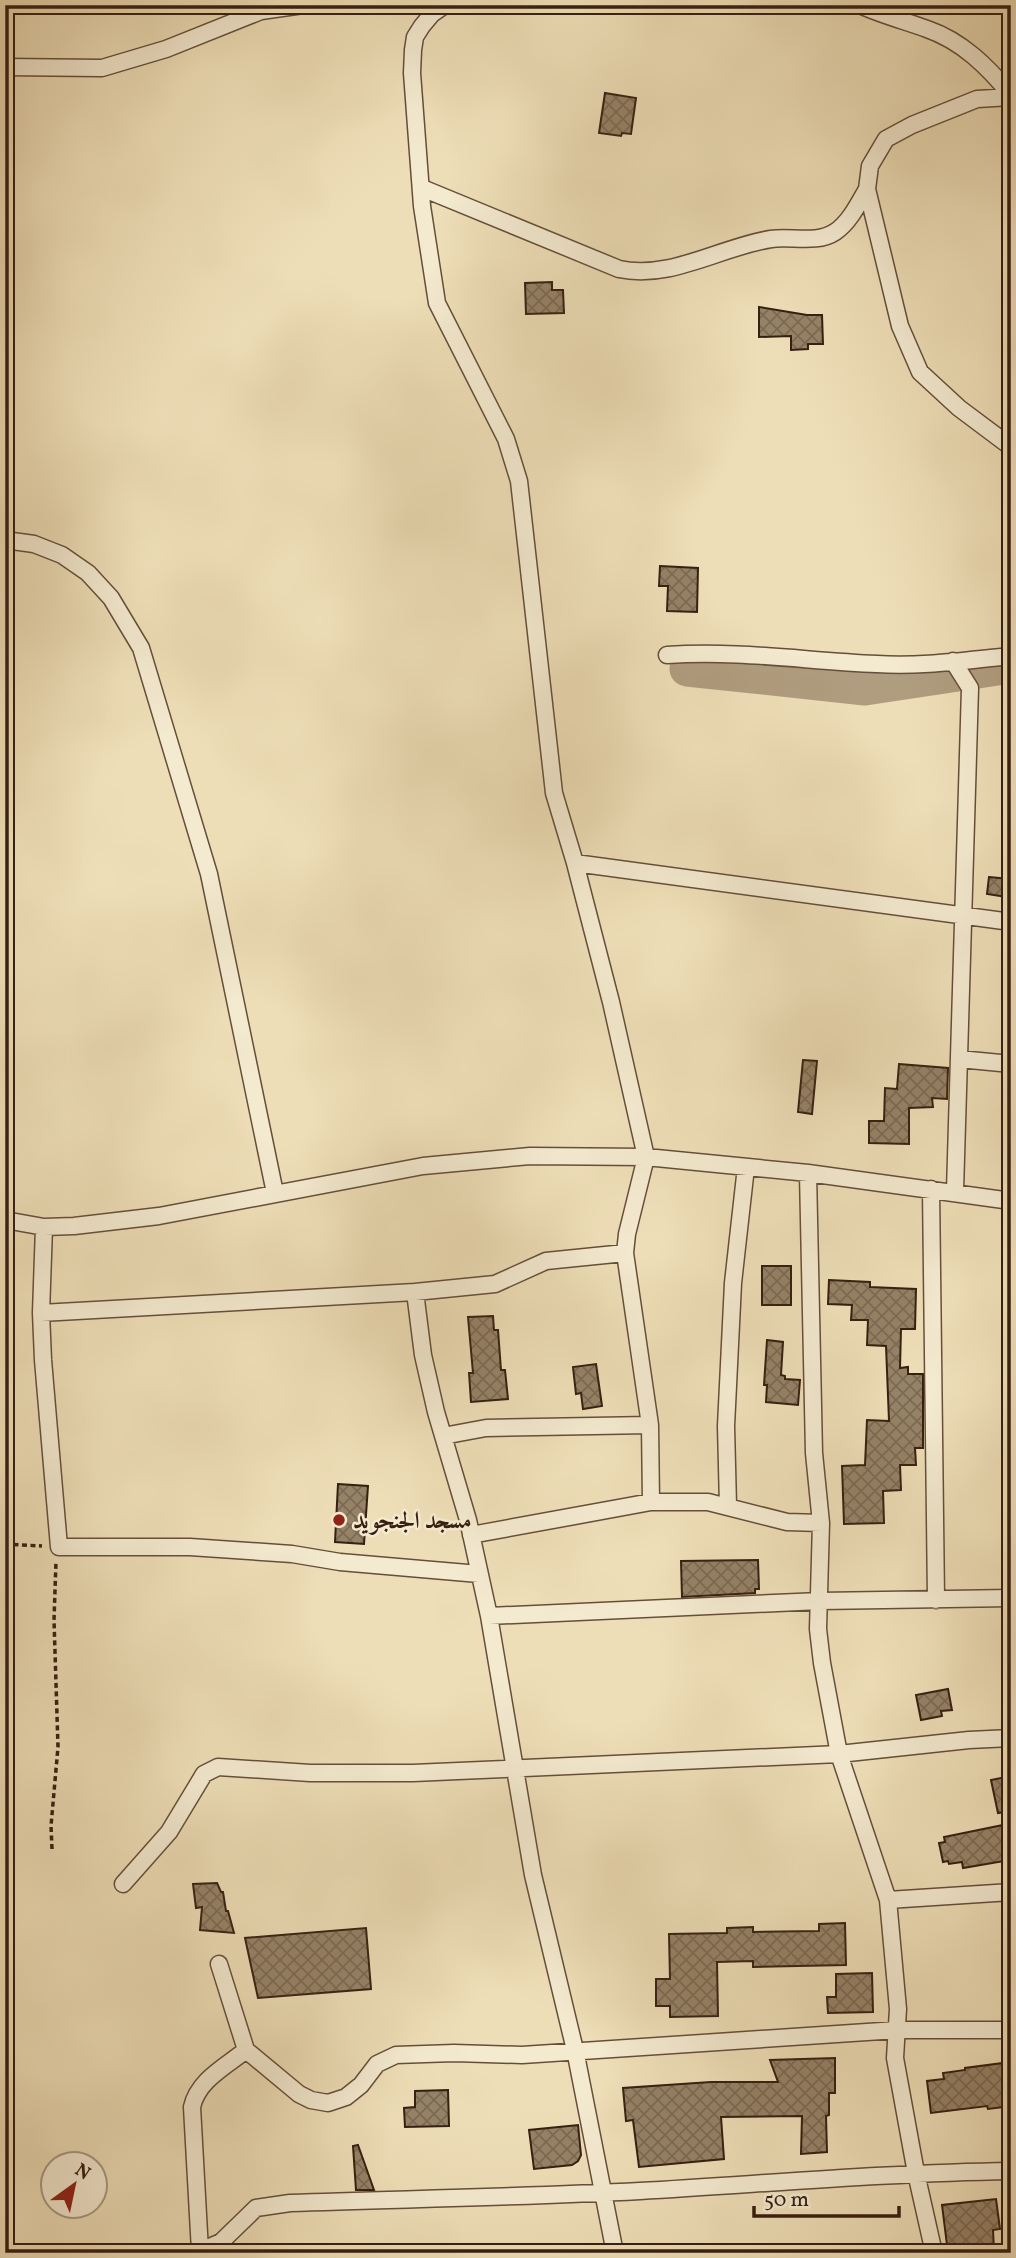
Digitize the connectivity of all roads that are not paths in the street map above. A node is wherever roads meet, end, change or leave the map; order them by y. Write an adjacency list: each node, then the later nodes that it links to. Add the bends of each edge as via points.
1 (303, 5): 4 (street, via 261,12 102,68)
2 (445, 5): 6 (street, via 422,26 413,50)
3 (860, 5): 5 (street, via 953,41 974,55)
4 (5, 67)
5 (1011, 96): 7 (street, via 977,99 886,139 870,166)
6 (422, 188): 7 (street, via 634,273 652,273 772,238 820,237 835,232); 13 (street, via 438,303 506,439 519,481 554,793)
7 (867, 189): 8 (street, via 900,326 920,372)
8 (1011, 447)
9 (5, 540): 23 (street, via 34,544 62,555 88,573 111,598 141,648 209,874)
10 (667, 655): 12 (street, via 759,654 879,665)
11 (1011, 656): 12 (street)
12 (953, 661): 14 (street, via 970,688)
13 (575, 863): 14 (street); 18 (street)
14 (963, 916): 15 (street); 16 (street)
15 (1011, 922)
16 (959, 1059): 17 (street); 22 (street)
17 (1011, 1064)
18 (646, 1157): 19 (street); 23 (street, via 530,1156 423,1166); 27 (street)
19 (746, 1167): 20 (street); 33 (street, via 733,1283)
20 (808, 1173): 21 (street); 34 (street, via 814,1453)
21 (931, 1189): 22 (street); 38 (street)
22 (955, 1192): 24 (street)
23 (275, 1193): 26 (street, via 159,1216)
24 (1011, 1201)
25 (5, 1220): 26 (street)
26 (44, 1227): 29 (street)
27 (625, 1254): 28 (street, via 546,1261 495,1284); 30 (street)
28 (415, 1292): 29 (street); 31 (street, via 422,1355)
29 (41, 1313): 36 (street, via 59,1546 190,1546)
30 (650, 1425): 31 (street, via 486,1428); 32 (street)
31 (443, 1436): 35 (street)
32 (651, 1502): 33 (street, via 695,1500); 35 (street)
33 (727, 1506): 34 (street, via 786,1522)
34 (821, 1523): 39 (street)
35 (471, 1535): 36 (street)
36 (479, 1573): 40 (street)
37 (1011, 1598): 38 (street)
38 (936, 1600): 39 (street)
39 (820, 1601): 40 (street); 42 (street, via 822,1663)
40 (489, 1616): 43 (street)
41 (1011, 1738): 42 (street)
42 (839, 1754): 43 (street); 46 (street)
43 (515, 1768): 44 (street, via 413,1773 209,1770 169,1832); 51 (street, via 533,1875)
44 (123, 1884)
45 (1011, 1892): 46 (street)
46 (888, 1900): 49 (street)
47 (219, 1964): 50 (street)
48 (1011, 2029): 49 (street)
49 (897, 2030): 51 (street); 53 (street, via 895,2058)
50 (246, 2050): 51 (street, via 299,2094 328,2103 346,2097 377,2064 396,2056); 54 (street, via 195,2093 200,2250 221,2242 262,2206)
51 (575, 2050): 54 (street)
52 (1011, 2171): 53 (street)
53 (916, 2173): 54 (street); 56 (street)
54 (603, 2193): 55 (street)
55 (615, 2253)
56 (933, 2253)

